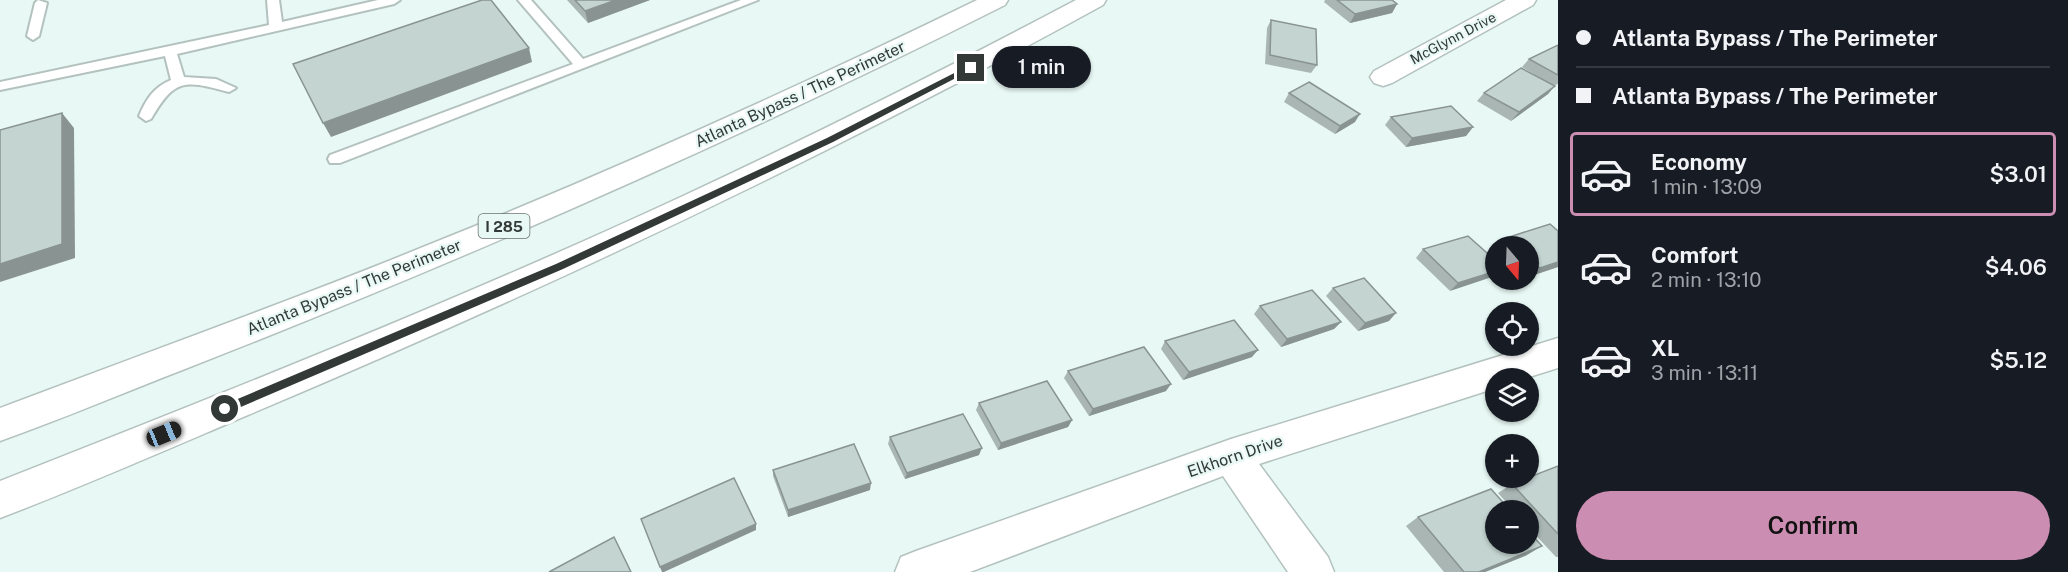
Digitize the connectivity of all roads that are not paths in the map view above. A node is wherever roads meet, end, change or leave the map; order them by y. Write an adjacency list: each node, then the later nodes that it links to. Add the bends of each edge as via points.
1 (273, 0): 9 (lane)
2 (394, 0): 9 (lane)
3 (524, 0): 12 (lane)
4 (752, 0): 12 (lane)
5 (996, 0): 20 (main road, Atlanta Bypass / The Perimeter / I 285, via 724,131 554,205 357,287)
6 (1094, 0): 22 (main road, via 830,140 559,267 246,401)
7 (1524, 0): 13 (main road, McGlynn Drive)
8 (41, 3): 10 (lane)
9 (276, 28): 11 (lane)
10 (33, 36)
11 (170, 51): 14 (lane); 15 (lane)
12 (581, 65): 18 (lane)
13 (1383, 77)
14 (178, 80): 16 (lane, via 211,81); 17 (lane, via 151,101)
15 (0, 86)
16 (230, 88)
17 (146, 116)
18 (335, 159)
19 (1558, 353): 21 (main road, Elkhorn Drive)
20 (0, 425)
21 (1231, 456): 23 (main road, Elkhorn Drive); 24 (main road)
22 (0, 500)
23 (916, 572)
24 (1313, 572)

